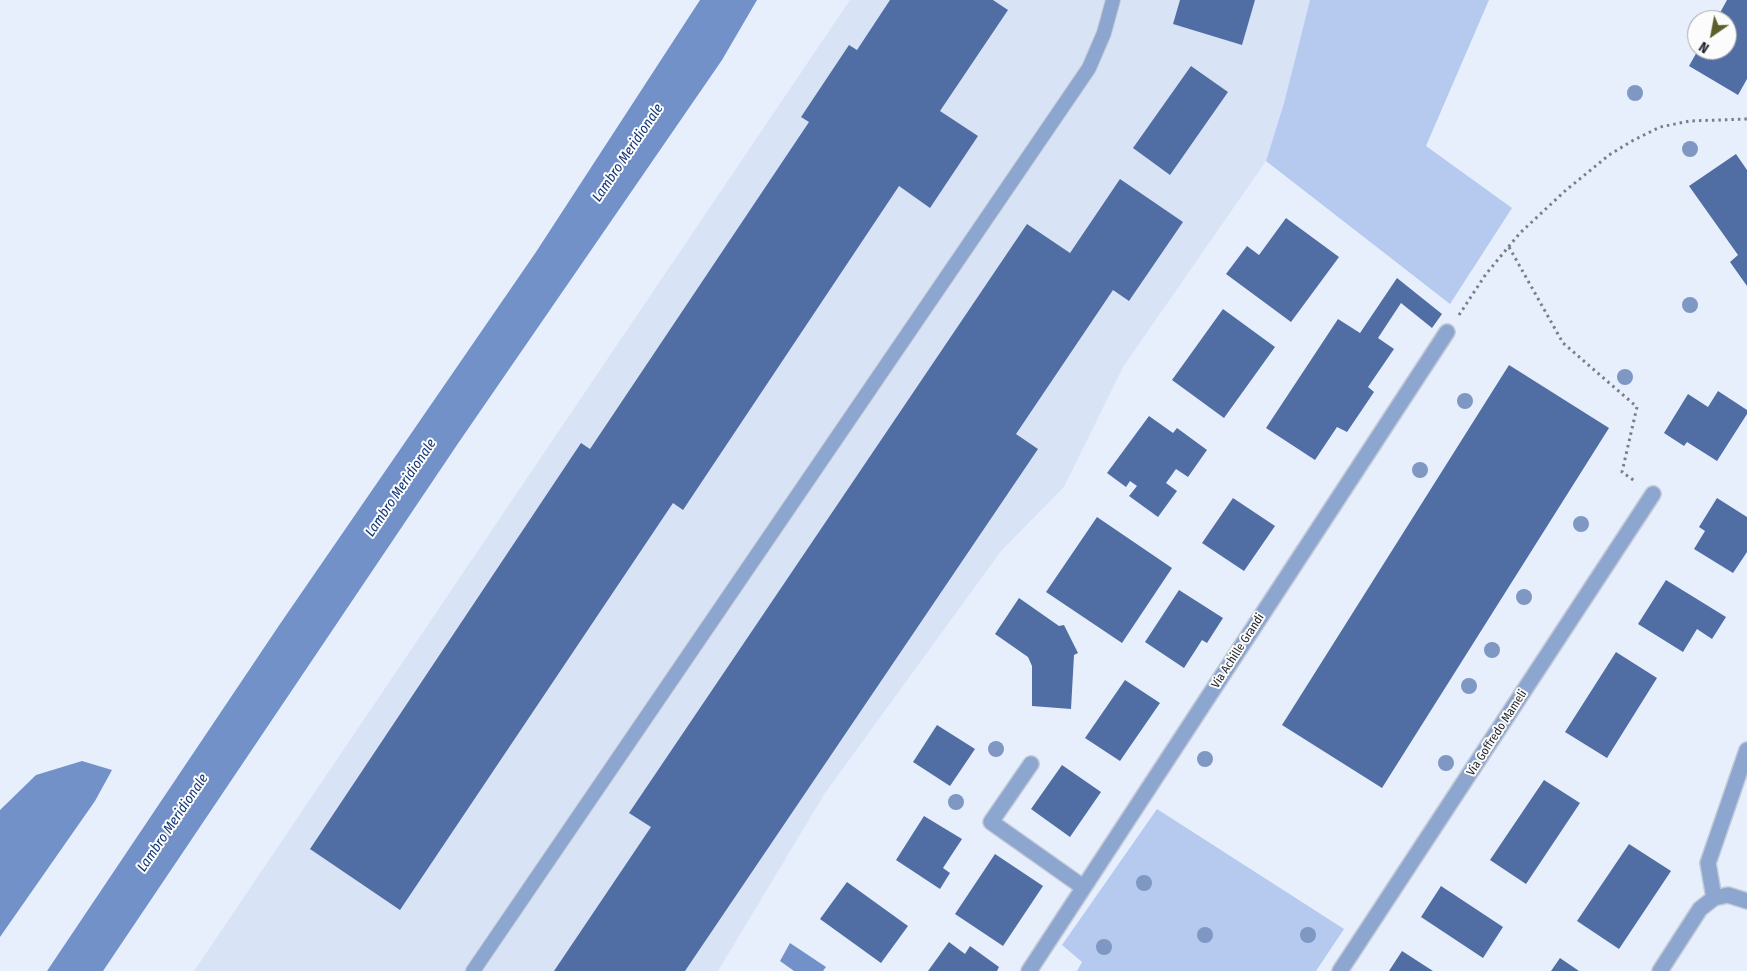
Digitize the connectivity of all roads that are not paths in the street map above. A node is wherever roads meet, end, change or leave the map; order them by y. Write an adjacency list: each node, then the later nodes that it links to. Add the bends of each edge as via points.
1 (1113, 0): 9 (lane, via 1089,68)
2 (1447, 332): 6 (street, Via Achille Grandi)
3 (1653, 494): 11 (street, Via Goffredo Mameli)
4 (1747, 750): 7 (street, via 1708,862)
5 (1031, 764): 6 (street, via 991,822)
6 (1084, 887): 10 (street, Via Achille Grandi)
7 (1714, 898): 8 (street, via 1728,895); 12 (street, via 1700,909)
8 (1747, 901)
9 (473, 971)
10 (1029, 971)
11 (1340, 971)
12 (1660, 971)

